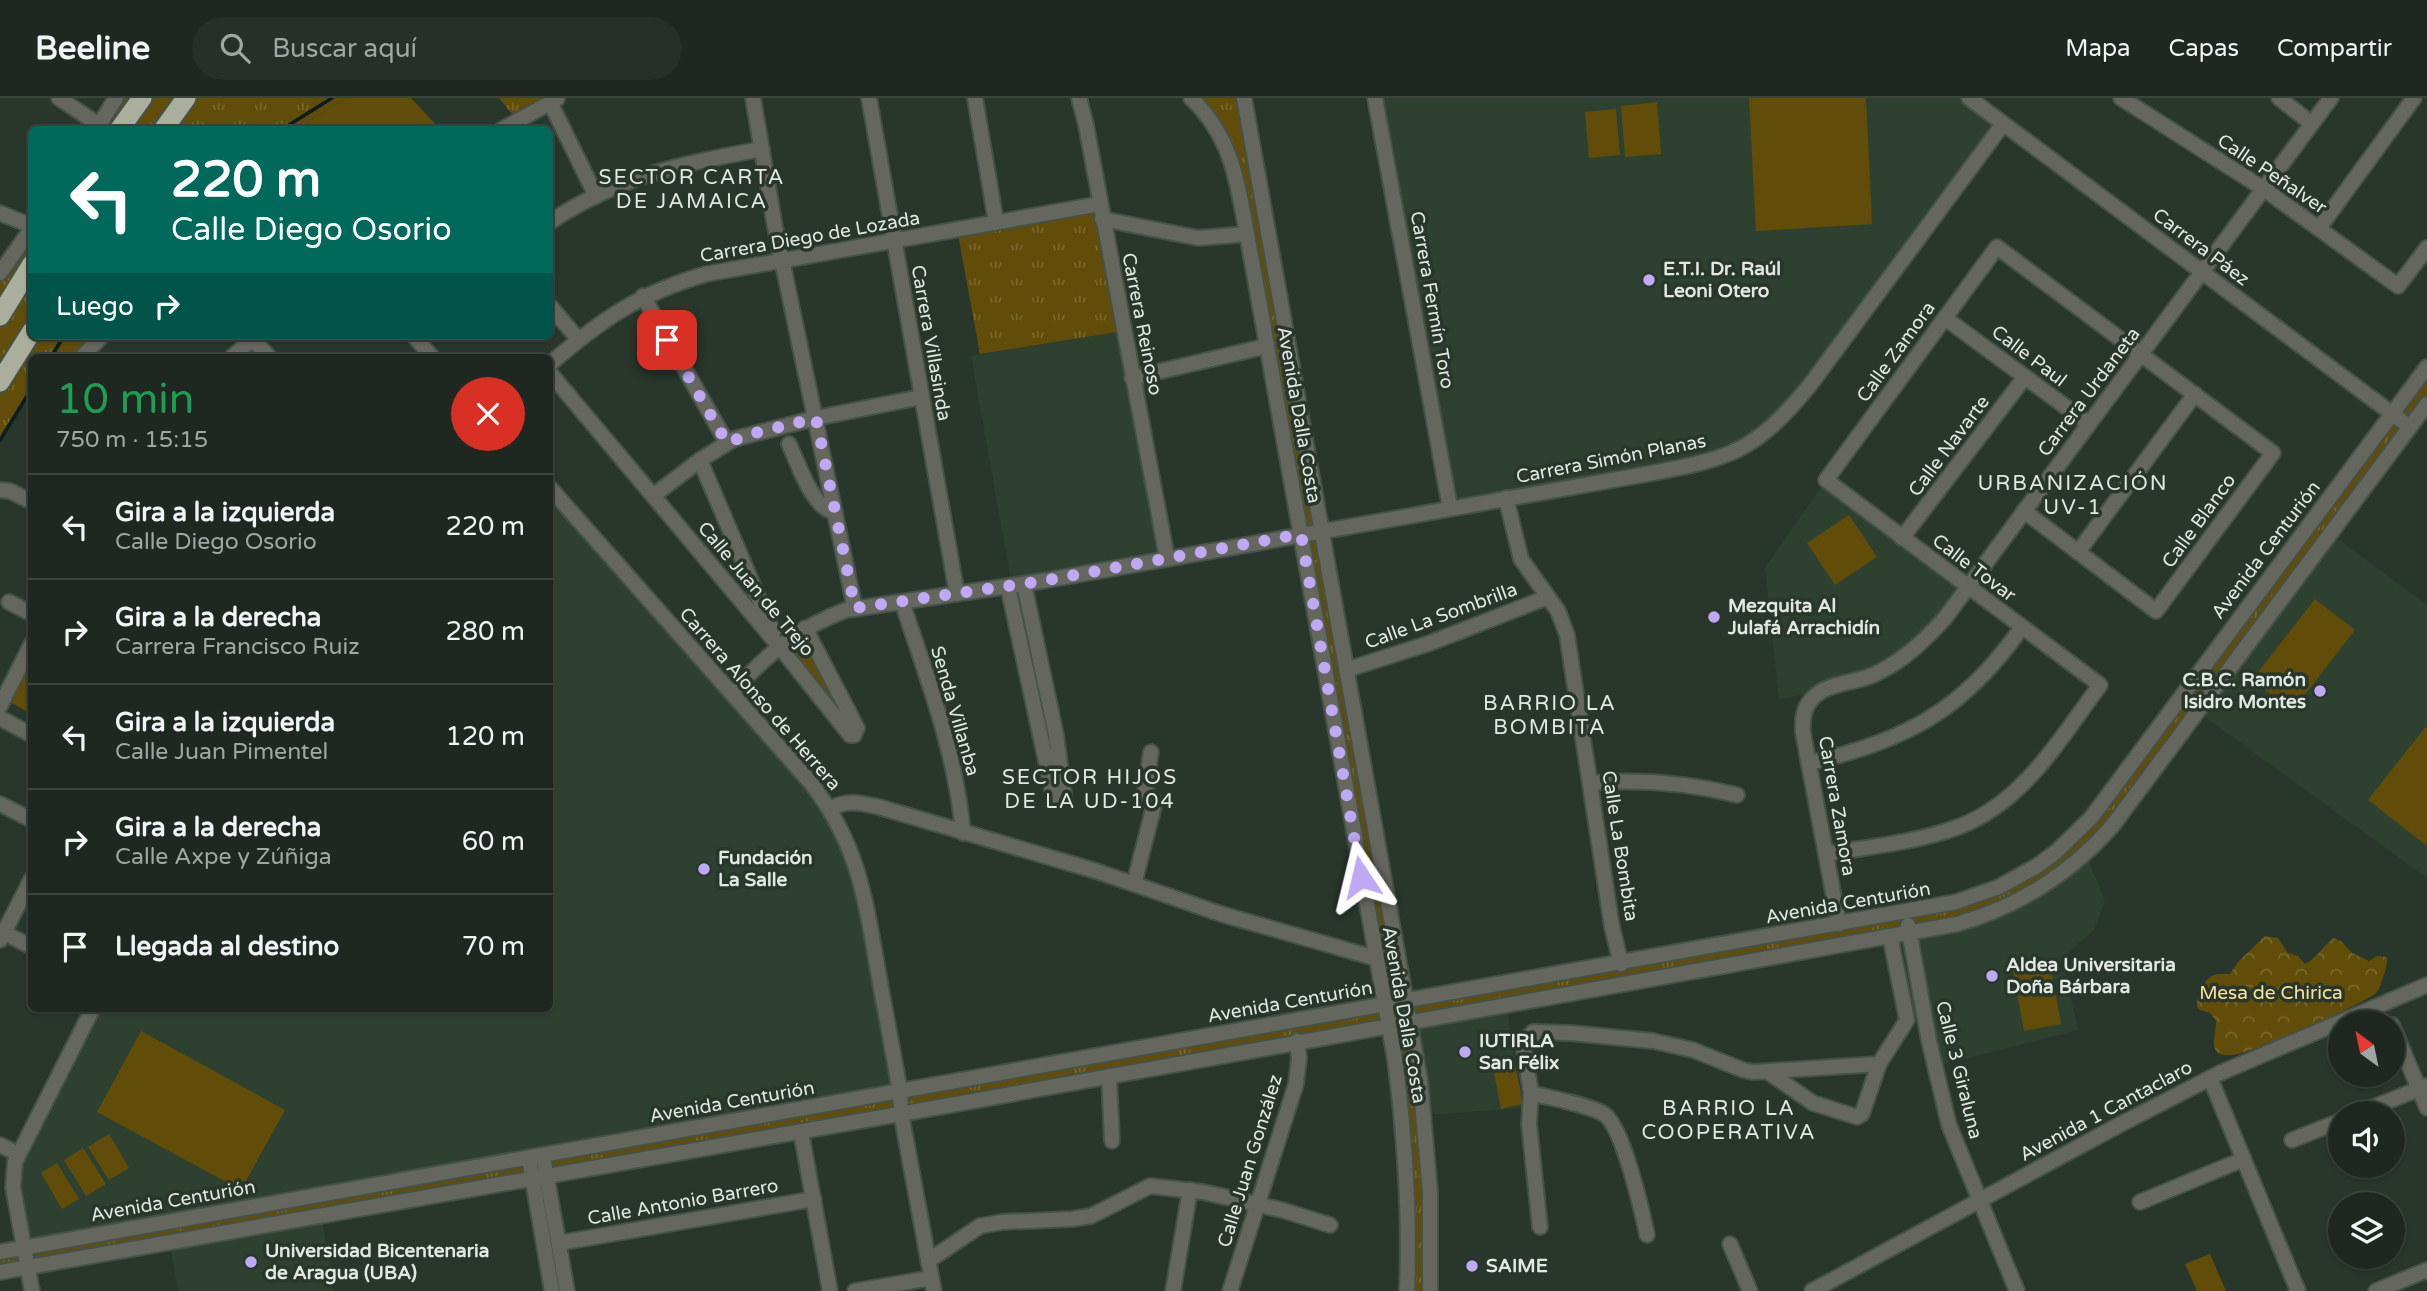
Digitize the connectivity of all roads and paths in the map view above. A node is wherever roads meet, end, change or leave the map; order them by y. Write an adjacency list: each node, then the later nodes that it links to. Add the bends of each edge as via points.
1 (59, 98): 20 (street)
2 (116, 98): 21 (street)
3 (142, 98): 22 (highway)
4 (186, 98): 23 (highway)
5 (753, 98): 25 (street)
6 (869, 98): 36 (street, Carrera Villasinda)
7 (975, 98): 31 (street)
8 (1079, 98): 28 (street, Carrera Reinoso)
9 (1191, 98): 35 (street, Avenida Dalla Costa, via 1214,124 1228,150)
10 (1244, 98): 81 (street, Avenida Dalla Costa)
11 (1375, 98): 78 (street, Carrera Fermín Toro)
12 (2121, 98): 26 (street, Calle Peñalver)
13 (2279, 98): 19 (street)
14 (2331, 98): 19 (street, Carrera Urdaneta)
15 (2414, 98): 33 (street)
16 (1971, 99): 18 (street, Carrera Páez)
17 (555, 100): 24 (street); 27 (street)
18 (2003, 124): 40 (street, Carrera Páez); 76 (street, Carrera Simón Planas, via 1810,385 1766,433 1738,451 1698,464)
19 (2312, 124): 26 (street, Carrera Urdaneta)
20 (96, 126)
21 (98, 126)
22 (122, 126)
23 (166, 126)
24 (508, 126)
25 (762, 149): 27 (street, via 673,166); 38 (street)
26 (2264, 188): 33 (street, Calle Peñalver); 40 (street, Carrera Urdaneta)
27 (596, 196): 30 (street)
28 (1101, 211): 31 (street, Carrera Diego de Lozada); 35 (street, via 1198,238); 60 (street, Carrera Reinoso)
29 (0, 213): 32 (street)
30 (553, 220)
31 (996, 222): 36 (street, Carrera Diego de Lozada)
32 (28, 225)
33 (2319, 228): 37 (street, Calle Peñalver, via 2398,286)
34 (28, 233): 41 (street)
35 (1247, 234): 51 (street, Avenida Dalla Costa)
36 (893, 240): 38 (street, Carrera Diego de Lozada); 63 (street, Carrera Villasinda)
37 (2427, 248)
38 (781, 260): 42 (street, Carrera Diego de Lozada, via 706,274); 66 (street)
39 (28, 270): 44 (highway)
40 (2202, 272): 55 (street, Carrera Urdaneta); 65 (street, Carrera Páez)
41 (0, 273)
42 (643, 296): 47 (street, Carrera Diego de Lozada); 69 (street)
43 (553, 310): 47 (street)
44 (0, 316)
45 (1945, 317): 55 (street, Calle Zamora, via 1997,247); 59 (street, Calle Paul); 72 (street, Calle Zamora)
46 (28, 337): 61 (highway)
47 (578, 339): 56 (street, Carrera Diego de Lozada)
48 (98, 340): 52 (street)
49 (252, 340): 53 (street)
50 (417, 340): 54 (street)
51 (1267, 346): 60 (street); 82 (street, Avenida Dalla Costa)
52 (85, 354)
53 (235, 354)
54 (429, 354)
55 (2141, 354): 62 (street); 67 (street, Carrera Urdaneta)
56 (553, 361)
57 (2427, 367): 65 (street, Avenida Centurión)
58 (553, 377): 75 (street, Calle Juan de Trejo)
59 (2025, 377): 67 (street, Calle Paul); 83 (street, Calle Navarte)
60 (1132, 378): 85 (street, Carrera Reinoso)
61 (0, 382)
62 (2195, 394): 84 (street); 84 (street, Calle Blanco, via 2273,453 2156,611)
63 (921, 397): 66 (street); 89 (street, Carrera Villasinda)
64 (2427, 404): 68 (street, Avenida Centurión)
65 (2392, 414): 68 (street, Carrera Páez); 116 (street, Avenida Centurión, via 2075,835 2037,866 1999,887)
66 (816, 418): 69 (street); 80 (street)
67 (2089, 424): 79 (street, Carrera Urdaneta)
68 (2410, 427): 118 (street, Avenida Centurión, via 2098,842 2064,873 2025,898 1981,918)
69 (727, 443): 71 (street)
70 (789, 444): 80 (street, via 817,502)
71 (699, 460): 75 (street); 97 (street)
72 (1826, 480): 83 (street, Calle Tovar)
73 (0, 490): 77 (street)
74 (553, 491): 100 (street, Carrera Alonso de Herrera)
75 (653, 496): 97 (street, Calle Juan de Trejo)
76 (1506, 498): 78 (street, Carrera Simón Planas); 90 (street, Calle La Bombita, via 1521,559)
77 (28, 500)
78 (1450, 508): 81 (street, Carrera Simón Planas)
79 (2024, 511): 84 (street); 88 (street, Carrera Urdaneta)
80 (835, 512): 93 (street)
81 (1321, 531): 82 (street, Carrera Simón Planas); 99 (street, Avenida Dalla Costa)
82 (1301, 534): 85 (street, Carrera Simón Planas); 122 (street, Avenida Dalla Costa)
83 (1902, 538): 88 (street, Calle Tovar)
84 (2078, 552)
85 (1167, 558): 86 (street, Carrera Simón Planas)
86 (1024, 584): 87 (street, Carrera Simón Planas); 87 (street, via 1058,747 1065,795 1058,801)
87 (1008, 587): 89 (street, Carrera Simón Planas)
88 (1968, 588): 95 (street, Calle Tovar); 101 (street, Carrera Urdaneta, via 1930,635 1901,659 1875,674)
89 (957, 594): 92 (street, Carrera Simón Planas)
90 (1548, 597): 99 (street, Calle La Sombrilla); 107 (street, Calle La Bombita, via 1563,622 1571,653)
91 (9, 601): 94 (street)
92 (902, 602): 93 (street, Carrera Simón Planas); 112 (street, Senda Villanba, via 949,748)
93 (855, 608): 96 (street, Carrera Simón Planas)
94 (28, 612)
95 (2022, 627): 106 (street, via 1978,681 1929,719 1866,748); 113 (street, Calle Tovar, via 2100,685 2024,784 1980,817 1941,832)
96 (805, 628): 97 (street, Carrera Simón Planas); 97 (street, Calle Juan de Trejo, via 857,728 854,735)
97 (779, 646): 100 (street, Carrera Simón Planas)
98 (28, 651): 102 (street)
99 (1346, 670): 125 (street, Avenida Dalla Costa)
100 (732, 693): 110 (street, Carrera Alonso de Herrera)
101 (1814, 696): 106 (street, Carrera Zamora, via 1803,725)
102 (0, 706)
103 (0, 718): 104 (street)
104 (28, 733)
105 (1151, 752): 114 (street, via 1145,792 1155,802)
106 (1809, 763): 113 (street, Carrera Zamora)
107 (1591, 783): 108 (street, via 1662,782); 123 (street, Calle La Bombita)
108 (1737, 795)
109 (0, 804): 111 (street)
110 (830, 809): 112 (street, via 844,802 863,803); 139 (street, Carrera Alonso de Herrera, via 861,878)
111 (28, 818)
112 (963, 833): 114 (street)
113 (1826, 853): 117 (street, Carrera Zamora)
114 (1134, 884): 122 (street)
115 (28, 886): 119 (street)
116 (1906, 912): 117 (street, Avenida Centurión); 118 (street, Calle 3 Giraluna)
117 (1839, 924): 123 (street, Avenida Centurión)
118 (1910, 933): 120 (street, Avenida Centurión); 158 (street, Calle 3 Giraluna, via 1943,1105)
119 (2, 936): 121 (street)
120 (1890, 936): 130 (street, Avenida Centurión); 134 (street, via 1908,1020)
121 (28, 946)
122 (1375, 958): 127 (street, Avenida Dalla Costa)
123 (1621, 964): 125 (street, Avenida Centurión)
124 (2427, 985): 126 (street, Avenida 1 Cantaclaro)
125 (1405, 1002): 127 (street, Avenida Centurión); 130 (street, Avenida Dalla Costa)
126 (2383, 1003): 128 (street); 137 (street, Avenida 1 Cantaclaro)
127 (1384, 1005): 131 (street, Avenida Dalla Costa); 139 (street, Avenida Centurión)
128 (2386, 1010)
129 (91, 1012): 149 (street)
130 (1409, 1022): 131 (street, Avenida Centurión); 183 (street, Avenida Dalla Costa, via 1427,1145)
131 (1388, 1025): 132 (street, Avenida Centurión); 182 (street, Avenida Dalla Costa, via 1407,1164)
132 (1297, 1041): 136 (street, Avenida Centurión); 161 (street, Calle Juan González, via 1296,1084)
133 (2405, 1050): 138 (street)
134 (1879, 1064): 135 (street); 135 (street, via 1862,1114 1857,1116 1813,1103)
135 (1768, 1072): 140 (street, via 1744,1070 1693,1050 1653,1041 1542,1031 1526,1039 1524,1050)
136 (1109, 1076): 143 (street, Avenida Centurión); 147 (street)
137 (2210, 1078): 151 (street); 158 (street, Avenida 1 Cantaclaro)
138 (2423, 1087): 141 (street); 142 (street)
139 (900, 1092): 143 (street, Carrera Alonso de Herrera); 150 (street, Avenida Centurión)
140 (1531, 1093): 163 (street); 164 (street, via 1609,1119 1619,1136)
141 (2389, 1101)
142 (2427, 1108)
143 (901, 1113): 145 (street, Avenida Centurión); 169 (street, Carrera Alonso de Herrera)
144 (2328, 1126): 146 (street)
145 (801, 1132): 152 (street, Avenida Centurión); 157 (street)
146 (2292, 1140)
147 (1112, 1141)
148 (0, 1145): 149 (street)
149 (18, 1154): 167 (street, via 13,1187)
150 (536, 1157): 153 (street); 167 (street, Avenida Centurión)
151 (2244, 1160): 159 (street); 187 (street)
152 (571, 1172): 153 (street, Avenida Centurión); 156 (street)
153 (540, 1177): 154 (street, Avenida Centurión); 156 (street); 160 (street)
154 (511, 1182): 160 (street, via 525,1188); 170 (street, Avenida Centurión)
155 (1189, 1191): 161 (street); 169 (street, via 1150,1186 1091,1216 990,1224 971,1231); 180 (street)
156 (550, 1192): 165 (street)
157 (814, 1199): 165 (street, Calle Antonio Barrero); 178 (street)
158 (1979, 1201): 185 (street, Avenida 1 Cantaclaro); 186 (street, Calle 3 Giraluna)
159 (2140, 1202)
160 (537, 1203): 176 (street)
161 (1258, 1204): 162 (street); 181 (street, Calle Juan González)
162 (1330, 1225)
163 (1540, 1227)
164 (1647, 1235)
165 (559, 1243): 177 (street)
166 (1730, 1244): 184 (street)
167 (24, 1248): 168 (street, Avenida Centurión); 170 (street)
168 (0, 1252)
169 (928, 1261): 173 (street, Carrera Alonso de Herrera)
170 (28, 1267): 172 (street, Avenida Centurión); 175 (street)
171 (2427, 1270): 174 (street)
172 (0, 1272)
173 (932, 1284): 179 (street)
174 (2410, 1285): 188 (street)
175 (32, 1291)
176 (552, 1291)
177 (567, 1291)
178 (830, 1291)
179 (855, 1291)
180 (1173, 1291)
181 (1230, 1291)
182 (1407, 1291)
183 (1430, 1291)
184 (1750, 1291)
185 (1812, 1291)
186 (2017, 1291)
187 (2298, 1291)
188 (2376, 1291)

